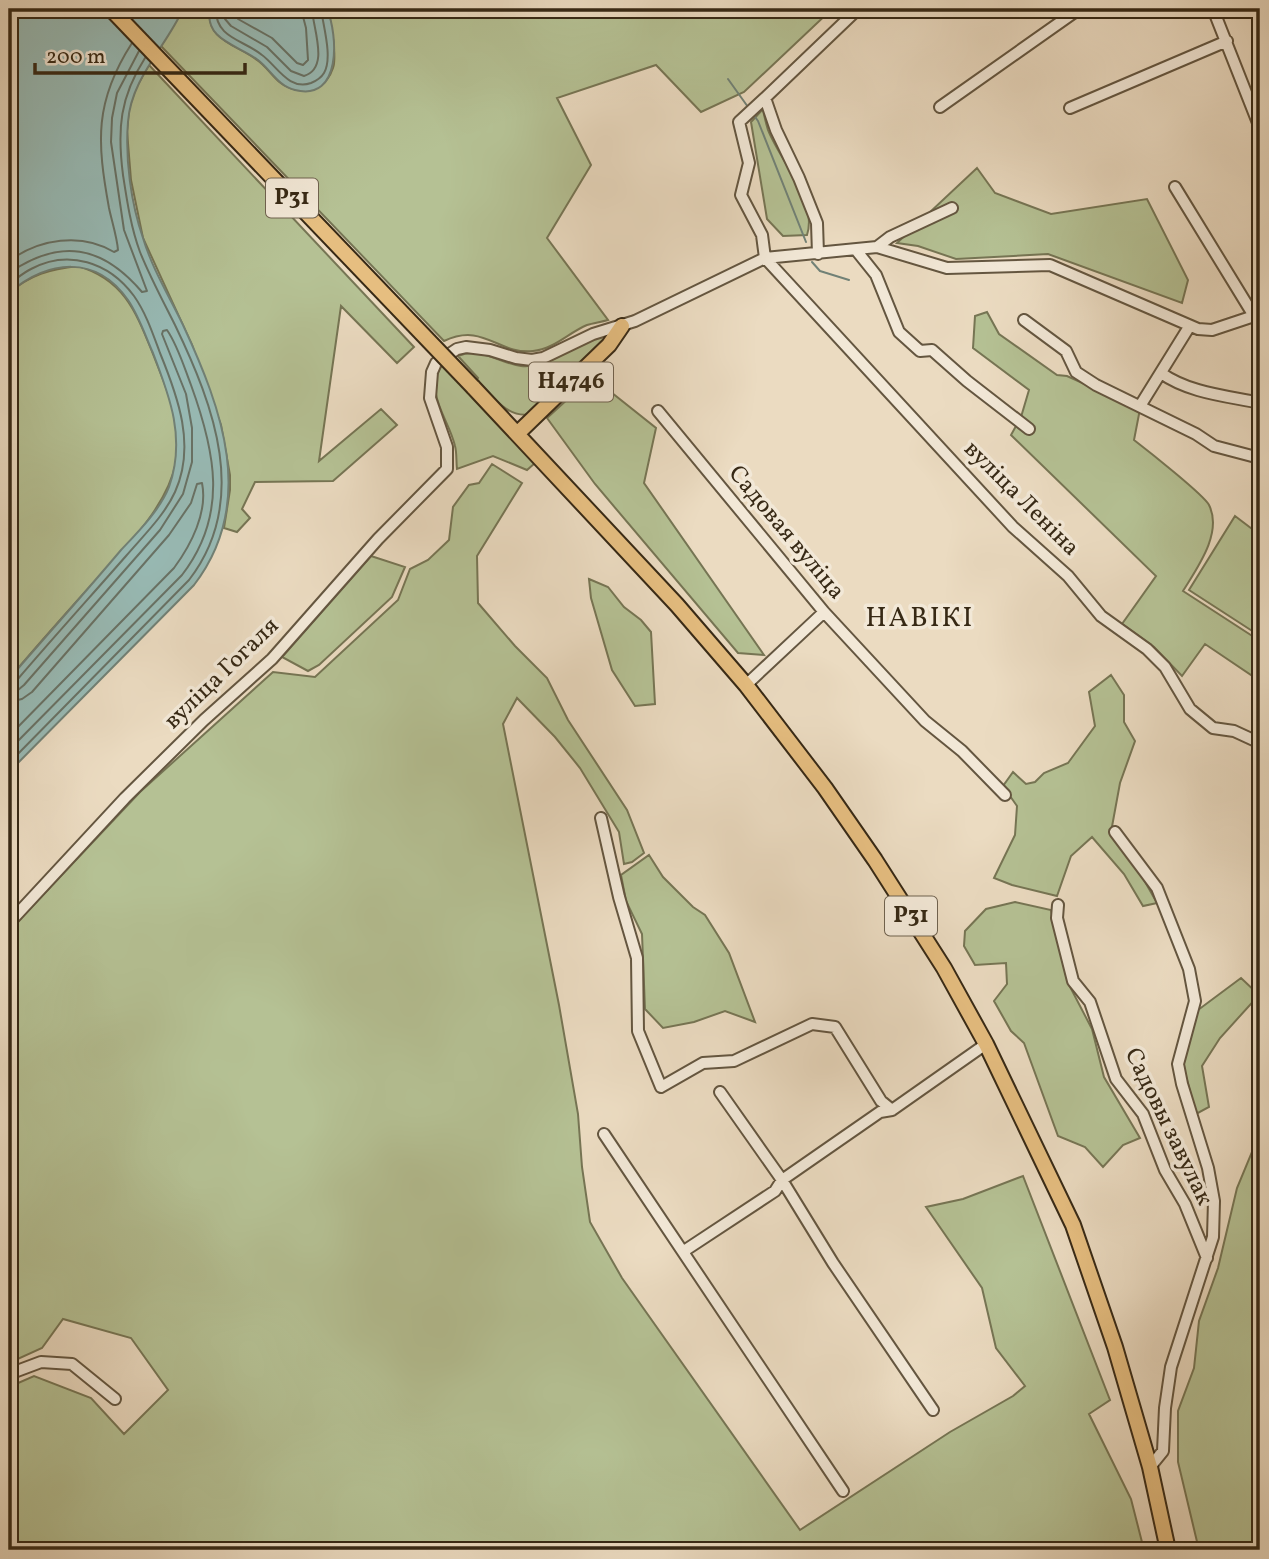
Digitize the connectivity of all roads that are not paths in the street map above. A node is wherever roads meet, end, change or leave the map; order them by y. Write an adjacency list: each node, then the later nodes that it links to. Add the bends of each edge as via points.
1 (111, 9): 25 (main road, Р31, bridge)
2 (858, 9): 6 (street)
3 (1079, 9): 7 (street)
4 (1213, 9): 5 (street)
5 (1227, 41): 8 (street); 9 (street)
6 (765, 98): 14 (street, via 817,223); 15 (street, via 739,122 749,163 741,195 762,235)
7 (940, 107)
8 (1070, 108)
9 (1260, 128)
10 (1175, 187): 16 (street)
11 (953, 208): 12 (street)
12 (877, 247): 13 (street, Н4746); 19 (street, Н4746, via 947,268 1050,265)
13 (856, 250): 14 (street, Н4746); 24 (street, via 876,275 899,332 920,351 932,350)
14 (818, 254): 15 (street, Н4746)
15 (765, 258): 18 (street, Н4746); 29 (street, вуліца Леніна, via 1013,527 1068,576 1101,616 1165,667 1190,709 1213,728 1234,731)
16 (1257, 315): 19 (street, Н4746, via 1212,330)
17 (1024, 320): 22 (street, via 1066,351 1076,372)
18 (622, 326): 25 (main road, Н4746); 34 (street, вуліца Гогаля, via 532,360 466,346 436,363 430,398 447,447 447,470 272,659 125,798)
19 (1189, 327): 20 (street)
20 (1161, 373): 21 (street, via 1199,391); 22 (street)
21 (1260, 403)
22 (1140, 406): 26 (street, via 1214,446)
23 (658, 411): 27 (street, Садовая вуліца)
24 (1029, 429)
25 (517, 434): 28 (main road, Р31)
26 (1252, 456)
27 (824, 612): 28 (street); 30 (street, Садовая вуліца, via 925,721)
28 (747, 685): 35 (main road, Р31, via 875,860)
29 (1260, 743)
30 (1005, 795)
31 (601, 817): 37 (street, via 637,958 638,1031 661,1087 703,1063 734,1061 812,1024 835,1027 881,1101)
32 (1115, 832): 41 (street, Садовы завулак, via 1157,888 1189,969 1195,1001 1178,1064 1214,1201)
33 (1058, 905): 41 (street, Садовы завулак, via 1056,918 1073,981 1090,1002 1116,1079 1143,1114)
34 (9, 923)
35 (986, 1044): 37 (street); 45 (main road, Р31, via 1073,1225)
36 (720, 1092): 39 (street)
37 (892, 1110): 39 (street, via 880,1112)
38 (604, 1134): 40 (street)
39 (782, 1180): 40 (street, via 775,1191); 44 (street)
40 (684, 1251): 46 (street)
41 (1207, 1258): 45 (street, via 1171,1367 1163,1451)
42 (9, 1374): 43 (street, via 41,1362 72,1364)
43 (115, 1399)
44 (933, 1410)
45 (1150, 1466): 47 (main road, Р31)
46 (843, 1491)
47 (1168, 1550)

